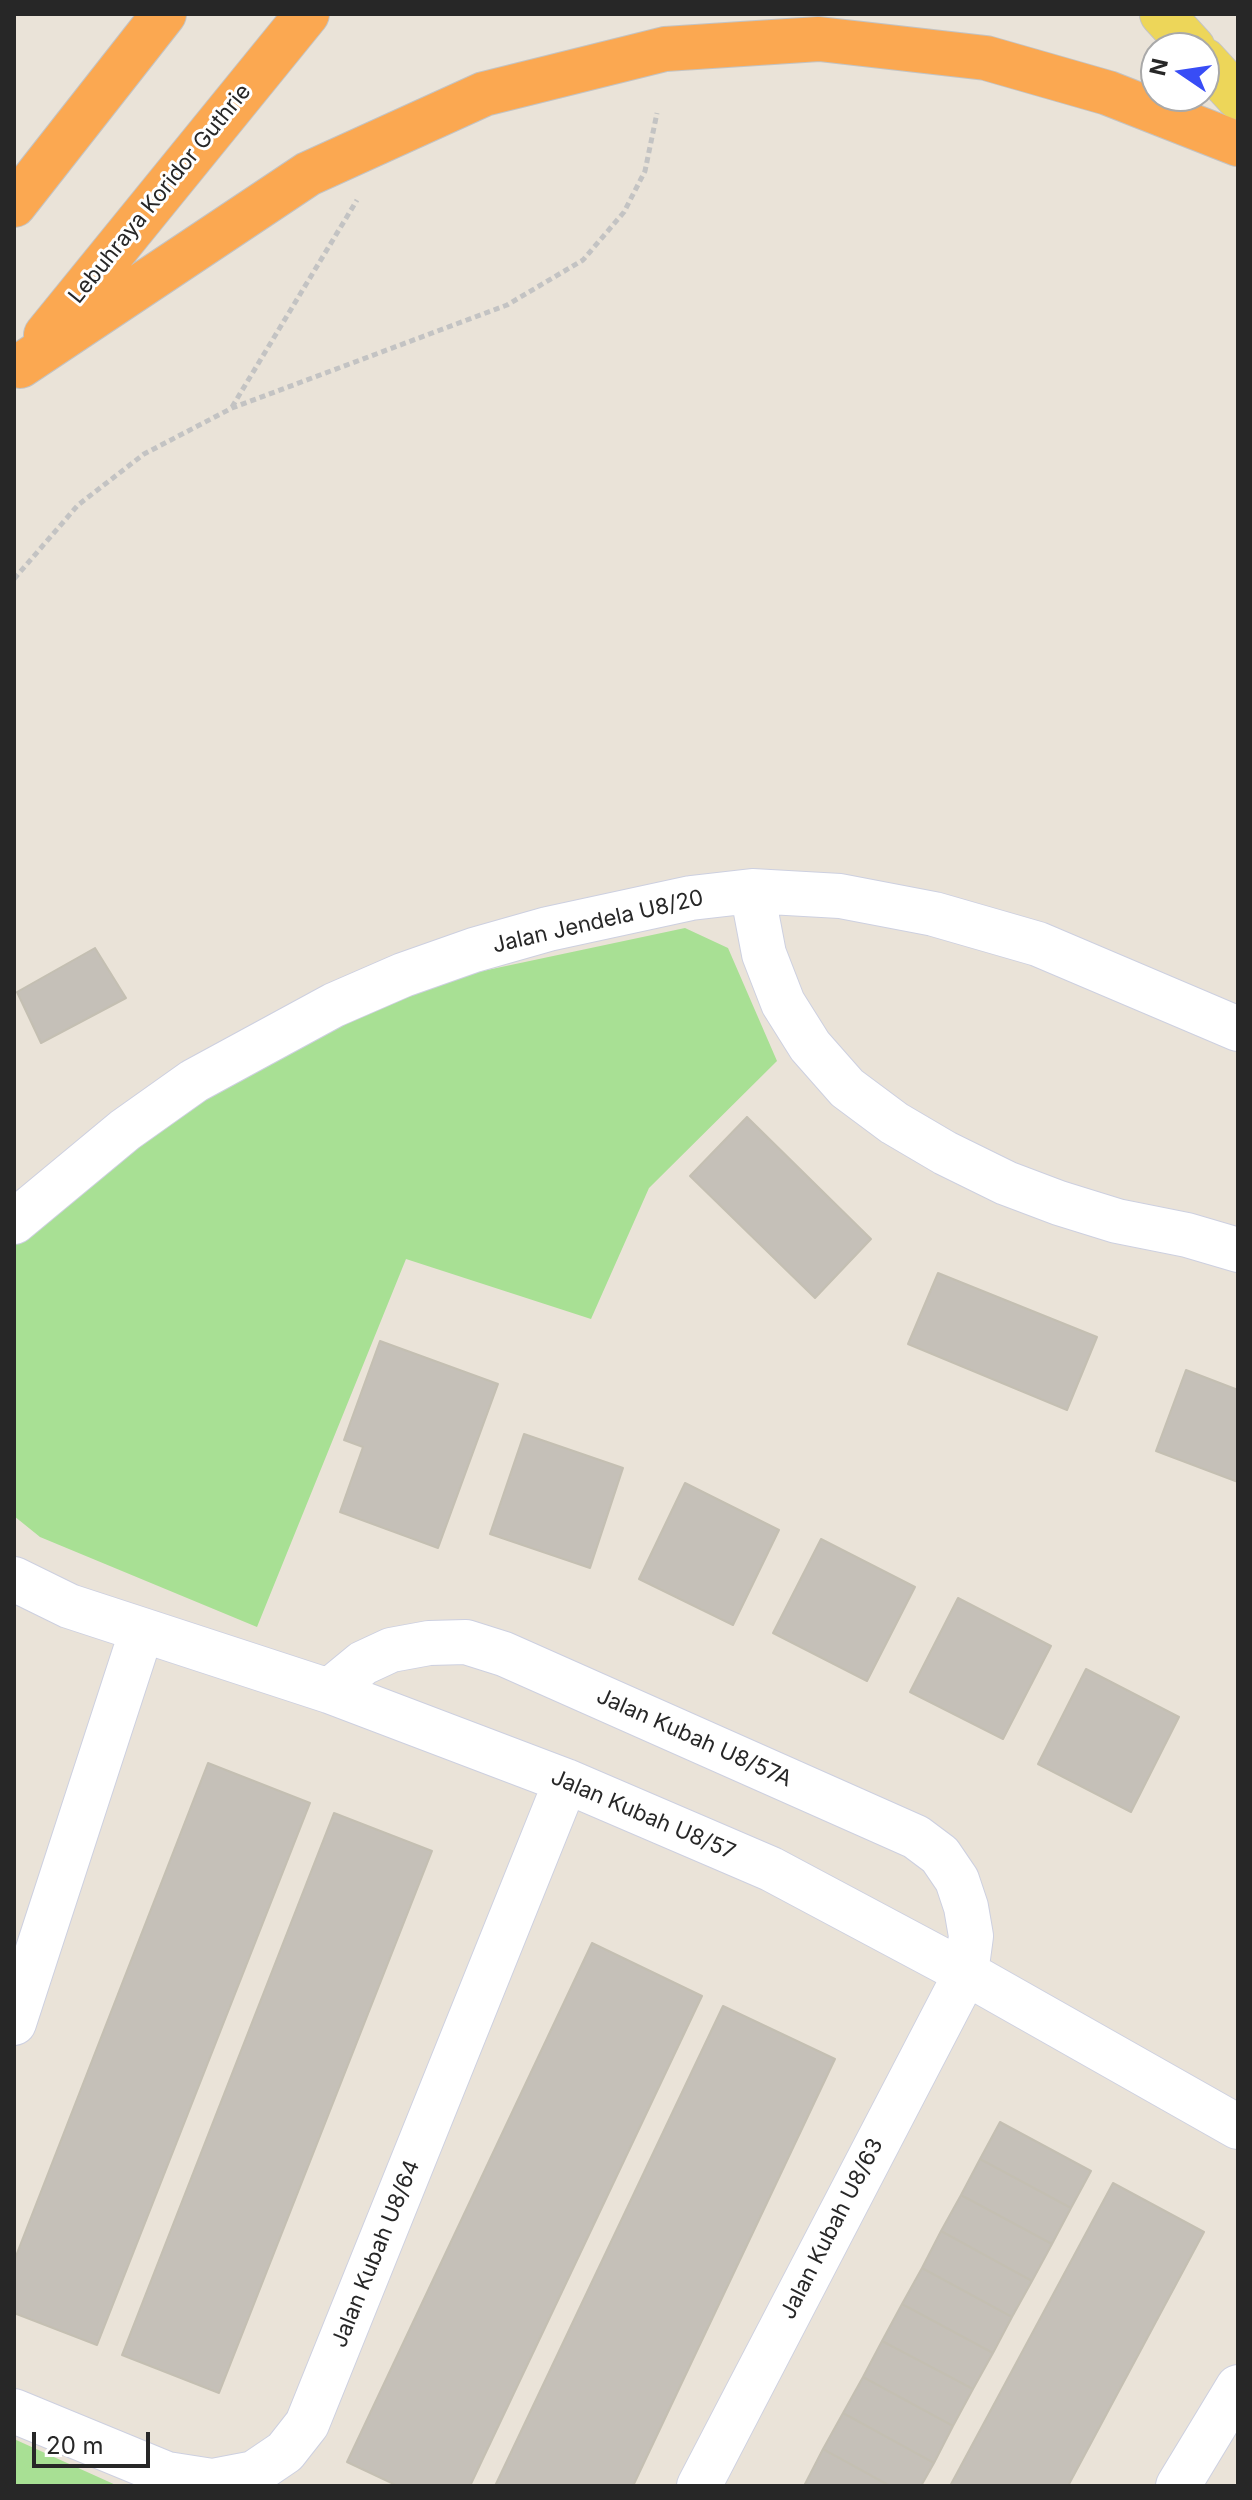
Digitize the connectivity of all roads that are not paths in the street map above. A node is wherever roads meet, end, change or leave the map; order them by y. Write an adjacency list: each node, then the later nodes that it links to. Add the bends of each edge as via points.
1 (164, 14): 8 (highway)
2 (307, 14): 9 (highway, Lebuhraya Koridor Guthrie)
3 (1162, 14): 4 (main road)
4 (1178, 32)
5 (1220, 77): 6 (main road)
6 (1238, 97)
7 (1238, 144): 9 (highway, via 1108,93 986,58 819,39 665,49 484,94 308,174)
8 (14, 205)
9 (17, 370)
10 (752, 891): 11 (street, Jalan Jendela U8/20, via 840,896 934,914 1038,944); 12 (street, Jalan Jendela U8/20, via 691,898 548,929 403,975 334,1005 194,1081); 13 (street, via 764,954 783,1003 810,1046 847,1088 894,1123 1006,1183 1059,1203)
11 (1238, 1029)
12 (14, 1222)
13 (1238, 1250)
14 (14, 1579): 15 (street, Jalan Kubah U8/57, via 69,1606)
15 (142, 1630): 16 (street, Jalan Kubah U8/57); 19 (street)
16 (329, 1691): 17 (street, Jalan Kubah U8/57); 18 (street, Jalan Kubah U8/57A, via 363,1663 391,1650 429,1643 466,1642 518,1660 916,1837 940,1855 957,1880 971,1936)
17 (566, 1781): 18 (street, Jalan Kubah U8/57, via 771,1869); 22 (street, Jalan Kubah U8/64, via 307,2424 285,2452 254,2473 212,2481 167,2474)
18 (966, 1973): 20 (street, Jalan Kubah U8/57); 23 (street, Jalan Kubah U8/63)
19 (14, 2023)
20 (1238, 2127)
21 (1238, 2387): 24 (street)
22 (14, 2411)
23 (699, 2486)
24 (1178, 2486)

